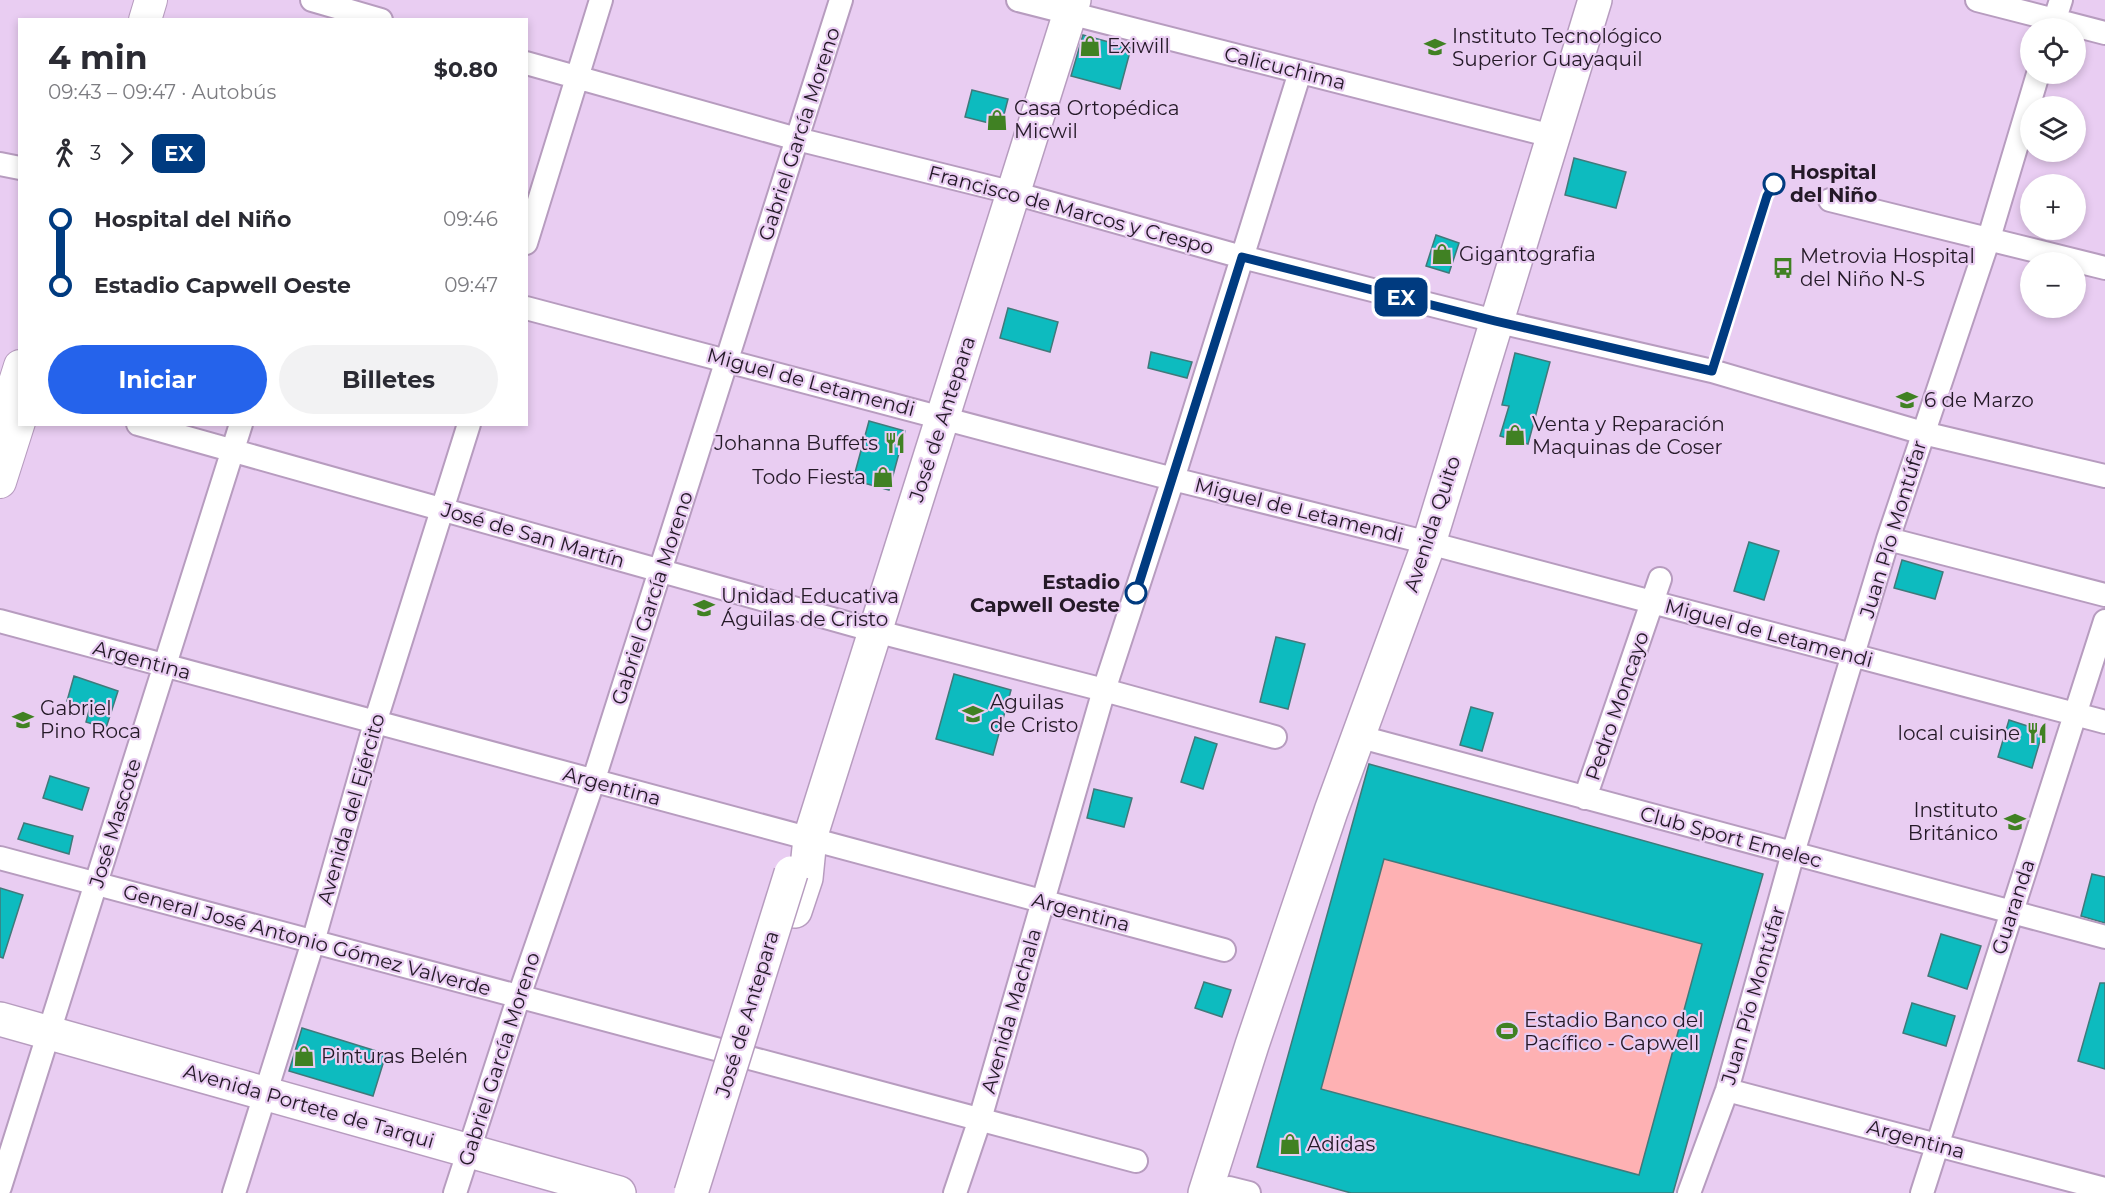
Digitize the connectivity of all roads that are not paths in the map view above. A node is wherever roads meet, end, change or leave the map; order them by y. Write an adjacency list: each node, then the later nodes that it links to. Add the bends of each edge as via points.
1 (132, 0): 12 (main road)
2 (151, 0): 13 (main road)
3 (312, 0): 10 (street)
4 (601, 0): 17 (street)
5 (841, 0): 20 (street, Gabriel García Moreno)
6 (1018, 0): 9 (street, Calicuchima)
7 (1595, 0): 19 (main road, Avenida Quito)
8 (1977, 0): 11 (street)
9 (1072, 6): 16 (street, Calicuchima); 23 (main road, José de Antepara)
10 (372, 14)
11 (2056, 16): 14 (street)
12 (127, 18)
13 (146, 18)
14 (2105, 33)
15 (528, 64): 17 (street, Francisco de Marcos y Crespo)
16 (1300, 72): 19 (street, Calicuchima); 27 (street, Avenida Machala)
17 (578, 79): 20 (street, Francisco de Marcos y Crespo); 25 (street)
18 (2035, 84): 26 (street, Juan Pío Montúfar)
19 (1552, 136): 30 (main road, Avenida Quito)
20 (797, 139): 23 (street, Francisco de Marcos y Crespo); 31 (street, Gabriel García Moreno)
21 (0, 164): 22 (street)
22 (18, 168)
23 (1014, 193): 27 (street, Francisco de Marcos y Crespo); 33 (main road, José de Antepara)
24 (1830, 200): 26 (street)
25 (528, 237)
26 (1989, 238): 28 (street); 39 (street, Juan Pío Montúfar)
27 (1242, 257): 30 (street, Francisco de Marcos y Crespo); 42 (street, Avenida Machala)
28 (2105, 268)
29 (528, 309): 31 (street, Miguel de Letamendi)
30 (1495, 321): 39 (street, Francisco de Marcos y Crespo, via 1724,374); 46 (main road, Avenida Quito)
31 (728, 361): 33 (street, Miguel de Letamendi); 47 (street, Gabriel García Moreno)
32 (13, 383): 38 (main road)
33 (943, 417): 42 (street, Miguel de Letamendi); 53 (main road, José de Antepara)
34 (18, 425): 43 (main road)
35 (145, 426): 40 (street, José de San Martín)
36 (240, 426): 40 (street, José Mascote)
37 (468, 426): 44 (street, Avenida del Ejército)
38 (0, 430)
39 (1923, 433): 41 (street, Francisco de Marcos y Crespo); 45 (street, Juan Pío Montúfar)
40 (232, 451): 44 (street, José de San Martín); 55 (street, José Mascote)
41 (2105, 476)
42 (1173, 478): 46 (street, Miguel de Letamendi); 56 (street, Avenida Machala)
43 (0, 482)
44 (442, 510): 47 (street, José de San Martín); 59 (street, Avenida del Ejército)
45 (1888, 539): 49 (street); 54 (street, Juan Pío Montúfar)
46 (1429, 543): 50 (street, Miguel de Letamendi); 60 (main road, Avenida Quito)
47 (661, 571): 53 (street, José de San Martín); 62 (street, Gabriel García Moreno)
48 (1660, 579): 50 (street, Pedro Moncayo)
49 (2105, 595)
50 (1653, 602): 54 (street, Miguel de Letamendi); 63 (street, Pedro Moncayo)
51 (0, 621): 55 (street, Argentina)
52 (2105, 621): 57 (street, Guaranda)
53 (874, 631): 56 (street, José de San Martín); 64 (main road, José de Antepara)
54 (1854, 657): 57 (street, Miguel de Letamendi); 65 (street, Juan Pío Montúfar)
55 (164, 666): 59 (street, Argentina); 67 (street, José Mascote)
56 (1104, 690): 61 (street, José de San Martín); 68 (street, Avenida Machala)
57 (2074, 714): 58 (street, Miguel de Letamendi); 69 (street, Guaranda)
58 (2105, 722)
59 (375, 723): 62 (street, Argentina); 71 (street, Avenida del Ejército)
60 (1357, 736): 63 (street, Club Sport Emelec); 85 (main road, Avenida Quito, via 1252,1043 1251,1116)
61 (1275, 737)
62 (593, 782): 64 (street, Argentina); 73 (street, Gabriel García Moreno)
63 (1585, 798): 65 (street, Club Sport Emelec)
64 (810, 838): 68 (street, Argentina); 76 (main road, José de Antepara, via 806,878); 89 (main road, José de Antepara, bridge, via 791,873)
65 (1793, 853): 69 (street, Club Sport Emelec); 77 (street, Juan Pío Montúfar)
66 (0, 858): 67 (street, General José Antonio Gómez Valverde)
67 (96, 885): 71 (street, General José Antonio Gómez Valverde); 75 (street, José Mascote)
68 (1043, 902): 72 (street, Argentina); 79 (street, Avenida Machala)
69 (2011, 912): 70 (street, Club Sport Emelec); 80 (street, Guaranda)
70 (2105, 937)
71 (313, 942): 73 (street, General José Antonio Gómez Valverde); 78 (street, Avenida del Ejército)
72 (1224, 950)
73 (519, 996): 76 (street, General José Antonio Gómez Valverde); 81 (street, Gabriel García Moreno)
74 (0, 1019): 75 (main road, Avenida Portete de Tarqui)
75 (48, 1033): 78 (main road, Avenida Portete de Tarqui); 83 (street, José Mascote)
76 (749, 1058): 79 (street, General José Antonio Gómez Valverde); 90 (main road, José de Antepara)
77 (1727, 1090): 80 (street, Argentina); 92 (street, Juan Pío Montúfar)
78 (266, 1094): 81 (main road, Avenida Portete de Tarqui); 86 (street, Avenida del Ejército)
79 (980, 1119): 82 (street, General José Antonio Gómez Valverde); 91 (street, Avenida Machala)
80 (1938, 1145): 84 (street, Argentina); 93 (street, Guaranda)
81 (468, 1151): 87 (street, Gabriel García Moreno); 88 (main road, Avenida Portete de Tarqui)
82 (1136, 1161)
83 (0, 1187)
84 (2105, 1189)
85 (1228, 1192)
86 (234, 1193)
87 (455, 1193)
88 (619, 1193)
89 (691, 1193)
90 (708, 1193)
91 (955, 1193)
92 (1689, 1193)
93 (1922, 1193)

